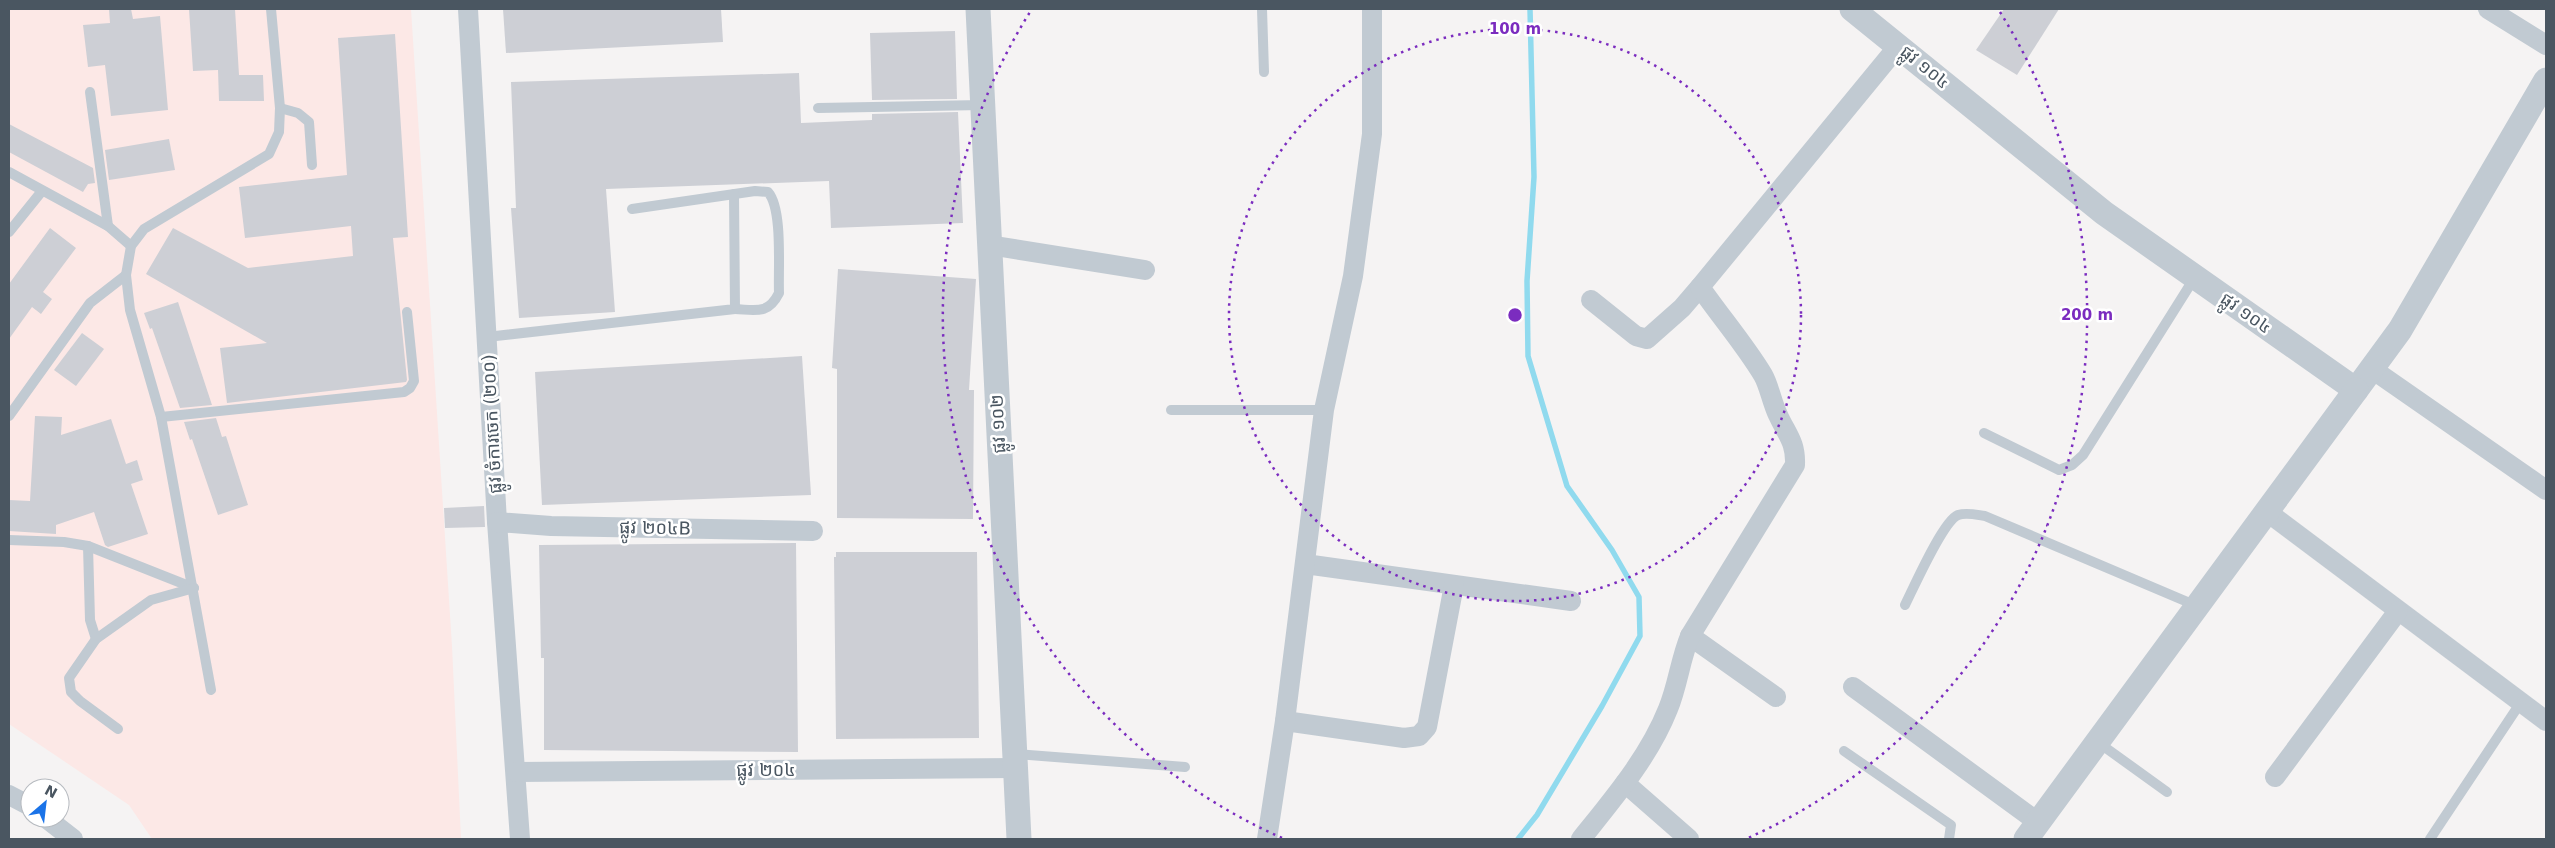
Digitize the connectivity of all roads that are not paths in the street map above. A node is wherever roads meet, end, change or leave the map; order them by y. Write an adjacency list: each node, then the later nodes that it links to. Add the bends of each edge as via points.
1 (271, 9): 14 (lane)
2 (468, 9): 32 (street, ផ្លូវ ចំការចេក (២០០))
3 (978, 9): 13 (street, ផ្លូវ ១០២)
4 (1262, 9): 10 (lane)
5 (1372, 9): 36 (street, via 1372,134 1353,276)
6 (2488, 9): 9 (street)
7 (1863, 12): 8 (street, ផ្លូវ ១០៤)
8 (1898, 45): 27 (street, ផ្លូវ ១០៤, via 2104,213); 28 (street)
9 (2546, 45)
10 (1264, 72)
11 (2546, 80): 33 (street, via 2400,330)
12 (90, 92): 21 (lane)
13 (982, 105): 15 (lane); 23 (street, ផ្លូវ ១០២)
14 (280, 108): 16 (lane, via 298,113 309,122); 24 (lane, via 279,132 268,154 164,215 144,229)
15 (818, 108)
16 (312, 165)
17 (9, 172): 18 (lane)
18 (42, 191): 21 (lane); 22 (lane)
19 (734, 194): 20 (lane); 30 (lane); 30 (lane, via 768,192 774,199 779,293 774,304 764,310)
20 (632, 209)
21 (108, 226): 24 (lane)
22 (9, 232)
23 (989, 245): 25 (street); 64 (street, ផ្លូវ ១០២)
24 (131, 246): 26 (lane)
25 (1145, 270)
26 (126, 275): 37 (lane, via 90,304); 38 (lane, via 130,310)
27 (2195, 277): 34 (street, ផ្លូវ ១០៤); 39 (lane, via 2083,455 2072,465 2059,470)
28 (1700, 287): 29 (street, via 1647,339 1636,336); 53 (street, via 1763,375 1769,396 1796,450 1795,465)
29 (1591, 300)
30 (735, 309): 32 (lane)
31 (407, 312): 38 (lane, via 414,381 404,392)
32 (487, 336): 42 (street, ផ្លូវ ចំការចេក (២០០))
33 (2372, 369): 34 (street); 40 (street)
34 (2356, 390): 41 (street)
35 (1171, 410): 36 (lane)
36 (1324, 410): 46 (street)
37 (9, 416)
38 (161, 417): 48 (lane)
39 (1984, 432)
40 (2546, 490)
41 (2266, 511): 51 (street); 52 (street)
42 (497, 522): 43 (street, ផ្លូវ ២០៤B); 66 (street, ផ្លូវ ចំការចេក (២០០))
43 (813, 531)
44 (9, 540): 45 (lane)
45 (88, 546): 48 (lane); 54 (lane, via 90,620)
46 (1305, 564): 47 (street); 59 (street)
47 (1454, 585): 49 (street); 59 (street, via 1427,727 1419,736 1404,738)
48 (194, 588): 54 (lane, via 151,600); 56 (lane)
49 (1571, 601)
50 (1905, 605): 51 (lane, via 1944,529 1956,516 1967,513 1985,516)
51 (2197, 606): 62 (street)
52 (2398, 611): 58 (street); 67 (street)
53 (1690, 636): 57 (street); 68 (street, via 1668,710)
54 (96, 639): 61 (lane, via 70,678 71,692)
55 (1853, 687): 71 (street)
56 (211, 690)
57 (1776, 697)
58 (2521, 702): 60 (street); 79 (lane)
59 (1285, 720): 75 (street)
60 (2546, 720)
61 (118, 729)
62 (2099, 743): 69 (lane); 71 (street)
63 (1844, 751): 78 (lane, via 1951,825)
64 (1015, 761): 65 (lane); 66 (street, ផ្លូវ ២០៤); 74 (street, ផ្លូវ ១០២)
65 (1185, 767)
66 (517, 772): 73 (street, ផ្លូវ ចំការចេក (២០០))
67 (2275, 777)
68 (1625, 783): 76 (street); 77 (street)
69 (2168, 792)
70 (59, 828): 72 (street)
71 (2033, 831)
72 (73, 839)
73 (520, 839)
74 (1019, 839)
75 (1266, 839)
76 (1581, 839)
77 (1689, 839)
78 (1949, 839)
79 (2430, 839)

